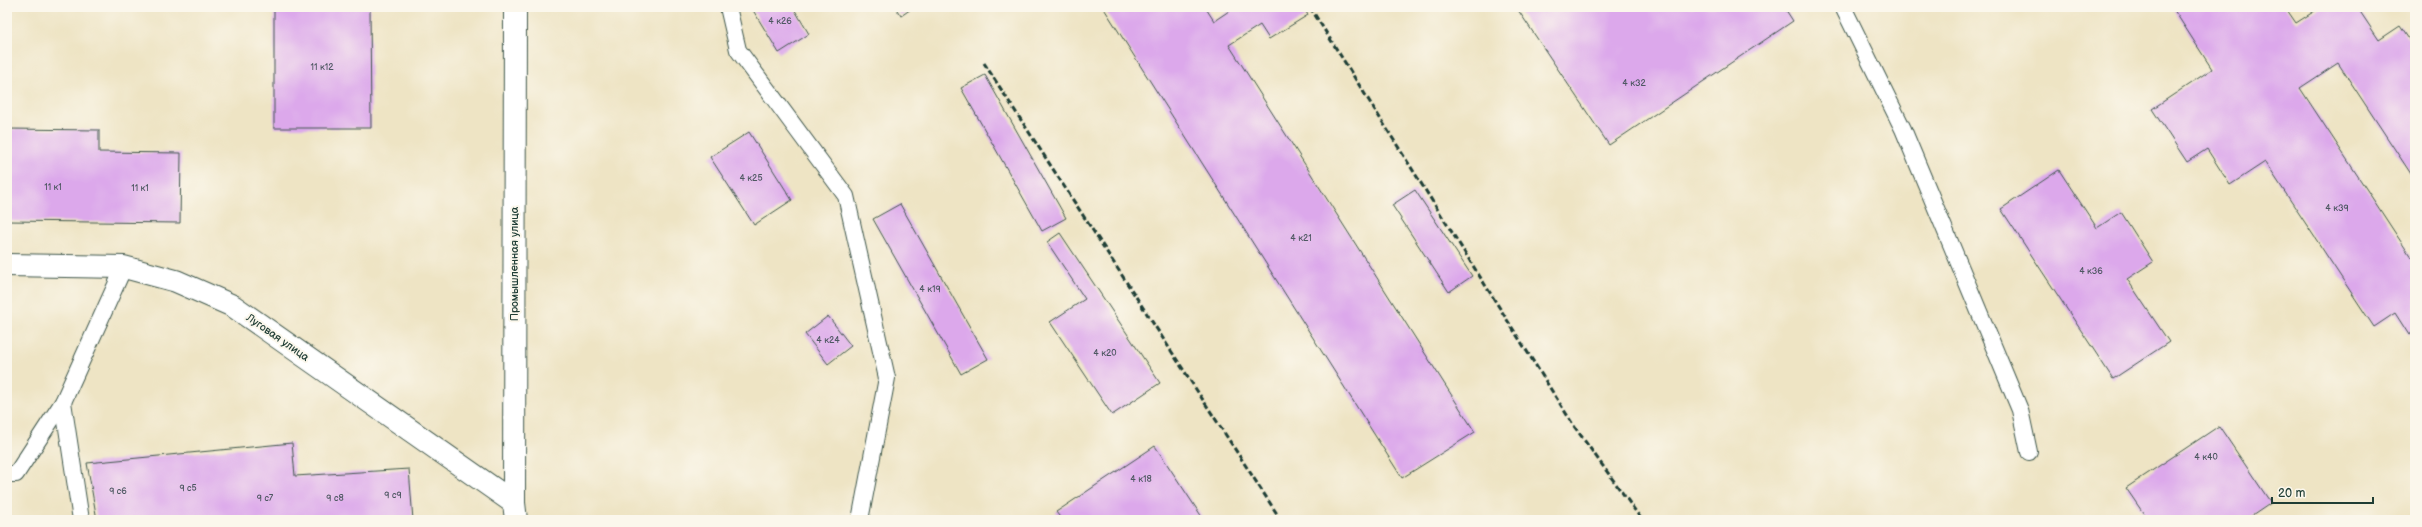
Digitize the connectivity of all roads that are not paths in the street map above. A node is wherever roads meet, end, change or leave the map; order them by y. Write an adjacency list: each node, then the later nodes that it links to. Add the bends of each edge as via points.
1 (515, 7): 9 (street, Промышленная улица)
2 (728, 7): 11 (lane, via 738,50 846,196 887,378)
3 (1842, 7): 7 (lane, via 1903,129 2020,410)
4 (7, 265): 5 (street, Луговая улица)
5 (124, 267): 6 (lane); 9 (street, Луговая улица, via 176,281 234,306)
6 (63, 402): 8 (lane, via 16,474); 10 (lane)
7 (2029, 452)
8 (7, 474)
9 (515, 512)
10 (81, 520)
11 (860, 520)

